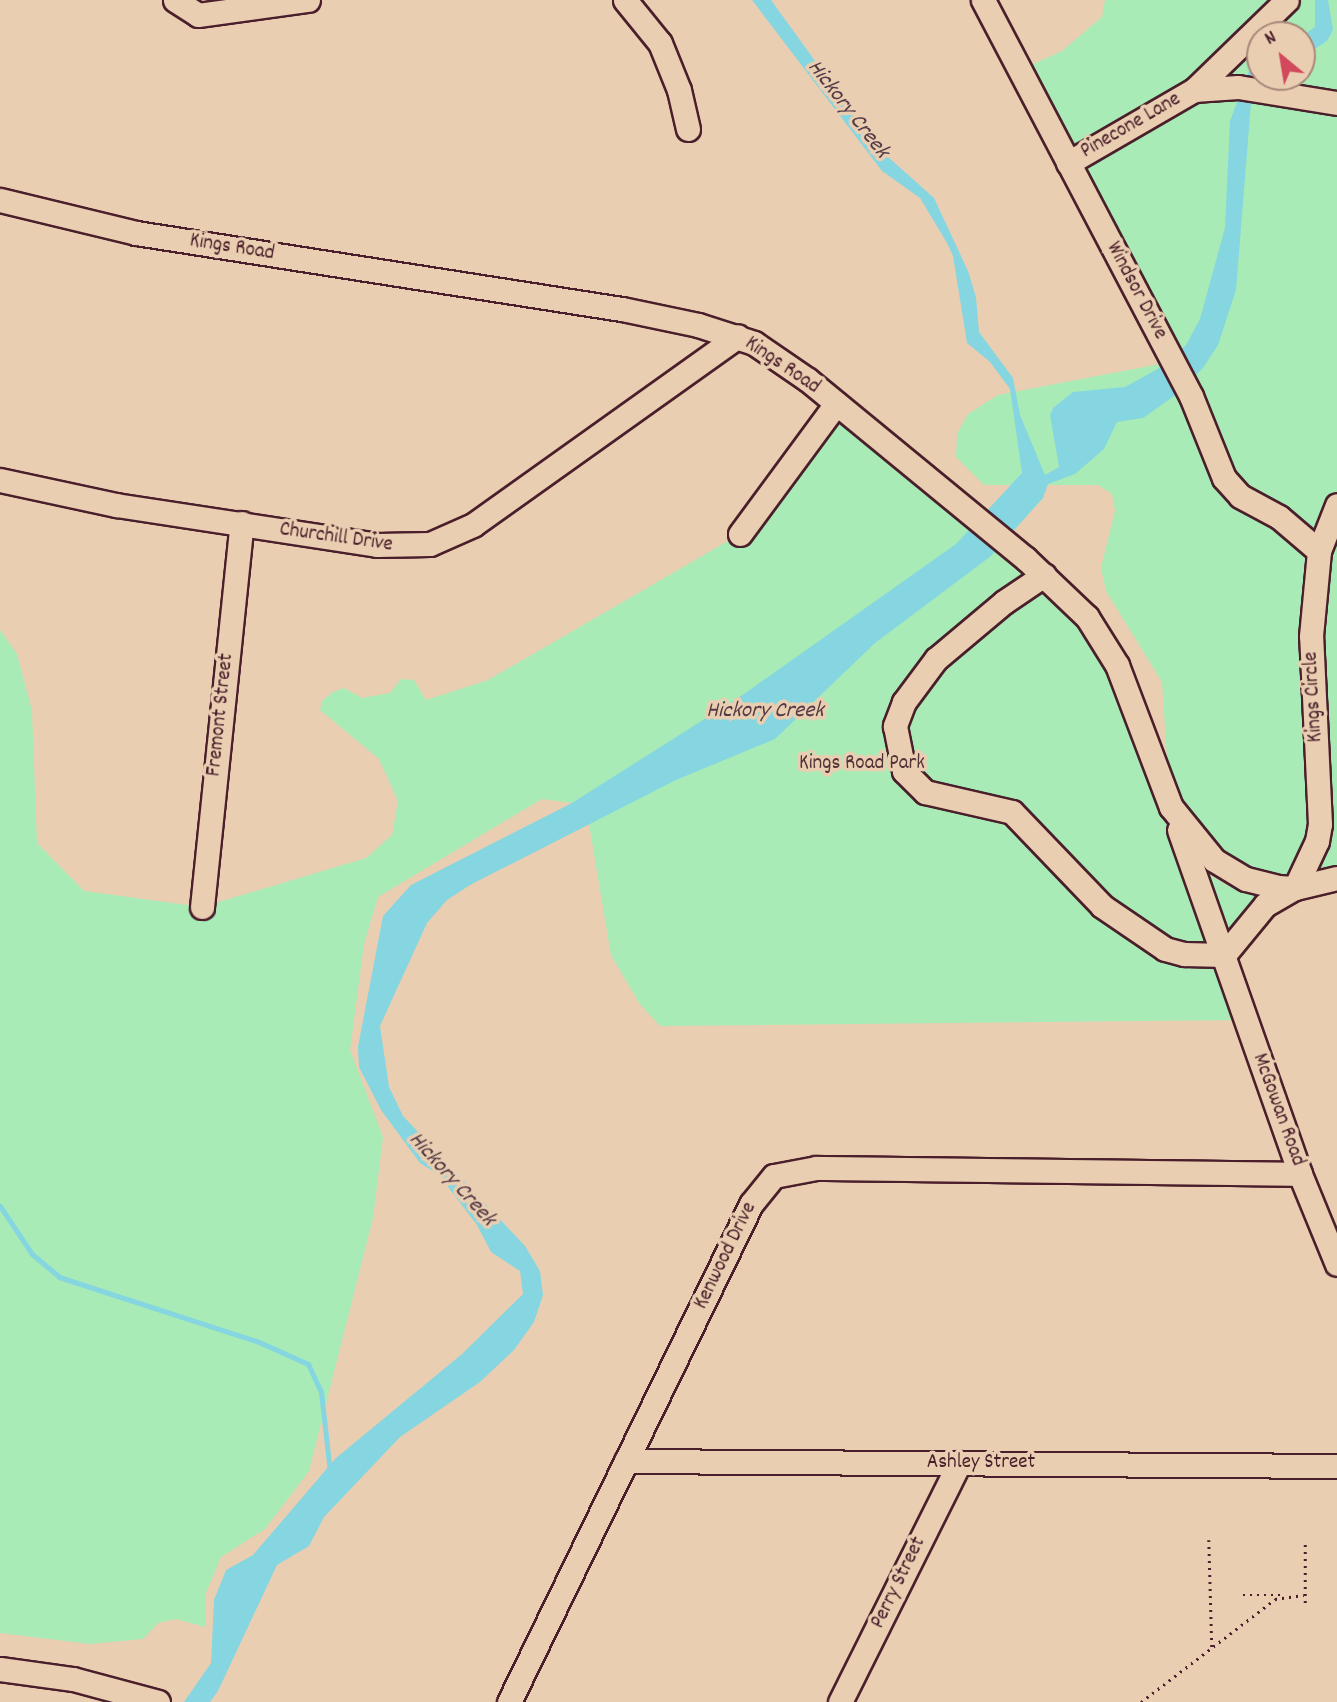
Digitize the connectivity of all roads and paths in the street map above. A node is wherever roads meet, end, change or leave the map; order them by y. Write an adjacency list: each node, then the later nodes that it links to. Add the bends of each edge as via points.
1 (175, 0): 2 (street, via 198,15)
2 (307, 0)
3 (625, 0): 8 (street, via 660,43 679,90)
4 (983, 0): 9 (street, Windsor Drive)
5 (1287, 0): 6 (street, Pinecone Lane)
6 (1194, 90): 7 (street, Pinecone Lane, via 1238,87); 9 (street, Pinecone Lane)
7 (1337, 103)
8 (688, 130)
9 (1068, 163): 17 (street, Windsor Drive, via 1191,396 1224,478 1240,496 1279,517)
10 (0, 200): 11 (street, Kings Road, via 136,233 622,309)
11 (738, 337): 12 (street, Kings Road, via 769,352); 15 (street, Churchill Drive, via 546,475 449,538 406,547 377,545)
12 (836, 404): 16 (street); 18 (street, Kings Road)
13 (0, 480): 15 (street, Churchill Drive, via 116,505)
14 (1337, 505): 17 (street, Kings Circle)
15 (242, 523): 22 (street, Fremont Street)
16 (740, 534)
17 (1319, 551): 21 (street, Kings Circle, via 1311,636 1320,824)
18 (1045, 575): 19 (street, Kings Road, via 1104,641); 23 (street, via 1003,602 936,659 904,702 895,726 904,771 925,792 1012,812 1102,906 1165,949)
19 (1171, 807): 21 (street, Kings Road, via 1214,860 1246,879); 23 (street, McGowan Road)
20 (1337, 878): 21 (street, Kings Road)
21 (1295, 888): 23 (street, via 1265,905)
22 (202, 907)
23 (1224, 955): 24 (street, McGowan Road)
24 (1300, 1174): 25 (street, McGowan Road); 26 (street, Kenwood Drive, via 816,1168 775,1176 751,1204)
25 (1337, 1264)
26 (626, 1461): 27 (street, Ashley Street); 38 (street, Kenwood Drive)
27 (959, 1463): 28 (street, Ashley Street); 39 (street, Perry Street)
28 (1337, 1466)
29 (1209, 1540): 35 (path)
30 (1305, 1540): 33 (path)
31 (1243, 1595): 32 (path)
32 (1282, 1595): 33 (path); 35 (path)
33 (1304, 1595): 34 (path)
34 (1304, 1603)
35 (1212, 1648): 40 (path)
36 (0, 1670): 37 (street, via 73,1679)
37 (158, 1702)
38 (509, 1702)
39 (840, 1702)
40 (1141, 1702)

